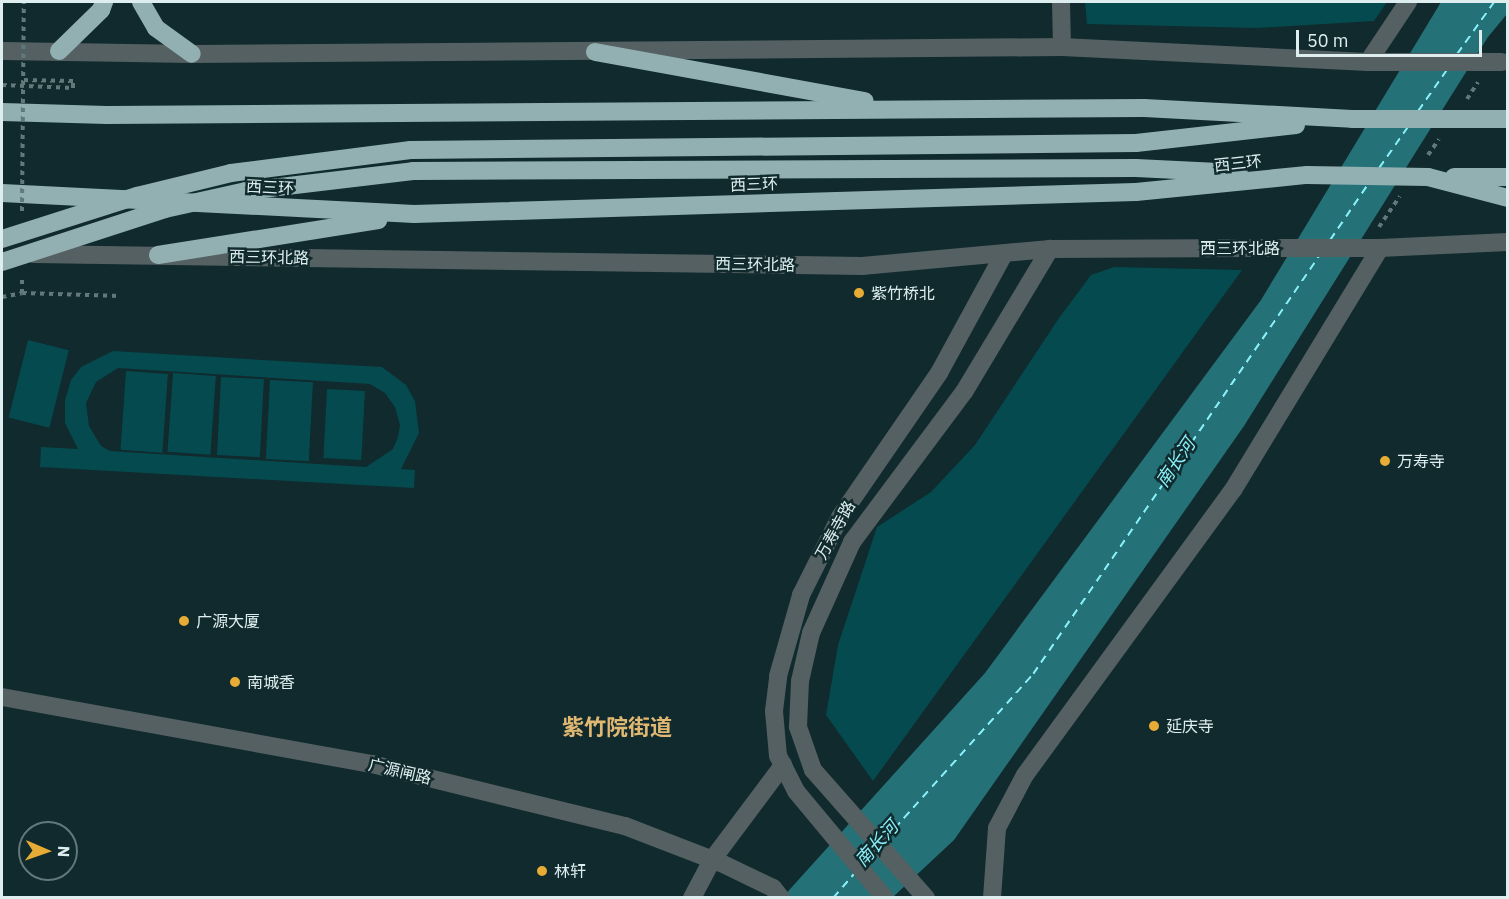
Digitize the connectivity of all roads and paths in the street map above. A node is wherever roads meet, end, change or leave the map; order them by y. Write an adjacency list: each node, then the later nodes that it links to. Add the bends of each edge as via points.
1 (24, 2): 13 (path, bridge)
2 (104, 2): 8 (highway, via 101,10)
3 (141, 2): 10 (highway, via 156,28)
4 (1062, 2): 6 (street)
5 (1408, 2): 11 (street)
6 (1062, 47): 9 (street); 11 (street)
7 (2, 51): 8 (street)
8 (59, 51): 10 (street)
9 (595, 51): 10 (street); 15 (highway)
10 (192, 54)
11 (1368, 62): 12 (street, bridge)
12 (1505, 62)
13 (23, 80): 14 (path, via 73,81 73,88); 25 (path, bridge)
14 (2, 85)
15 (908, 108): 16 (highway, via 107,115); 17 (highway, via 1144,108)
16 (2, 112)
17 (1352, 119): 18 (highway, bridge); 26 (highway, bridge, via 1136,143 411,150 231,173 137,196)
18 (1508, 119)
19 (1307, 176): 20 (highway, 西三环, bridge); 24 (highway, 西三环, via 1136,192); 33 (highway, bridge, via 1136,168 413,171 246,191 200,201)
20 (1428, 177): 21 (highway, 西三环); 23 (highway)
21 (1508, 177)
22 (2, 193): 24 (highway, 西三环)
23 (1508, 198)
24 (414, 214): 32 (highway)
25 (22, 222)
26 (2, 239)
27 (1508, 242): 28 (street, 西三环北路)
28 (1380, 248): 29 (street, 西三环北路, bridge); 45 (street, via 1233,489 1025,775 998,828)
29 (1050, 249): 31 (street, 西三环北路); 42 (street, 万寿寺路, via 964,392 852,542 811,633 800,681 798,727 813,770)
30 (2, 253): 32 (street, 西三环北路)
31 (1004, 254): 32 (street, 西三环北路, via 862,266); 39 (street, 万寿寺路, via 939,373 840,517 801,596 778,676 774,711 778,756)
32 (158, 255)
33 (2, 262)
34 (22, 270): 35 (path, bridge)
35 (22, 293): 36 (path); 37 (path)
36 (120, 296)
37 (2, 297)
38 (2, 697): 40 (street, 广源闸路, via 372,764 625,826)
39 (783, 765): 40 (street); 44 (street, 万寿寺路, via 796,791)
40 (712, 860): 41 (street, 广源闸路); 43 (street)
41 (777, 893)
42 (922, 893)
43 (692, 897)
44 (885, 897)
45 (992, 897)

